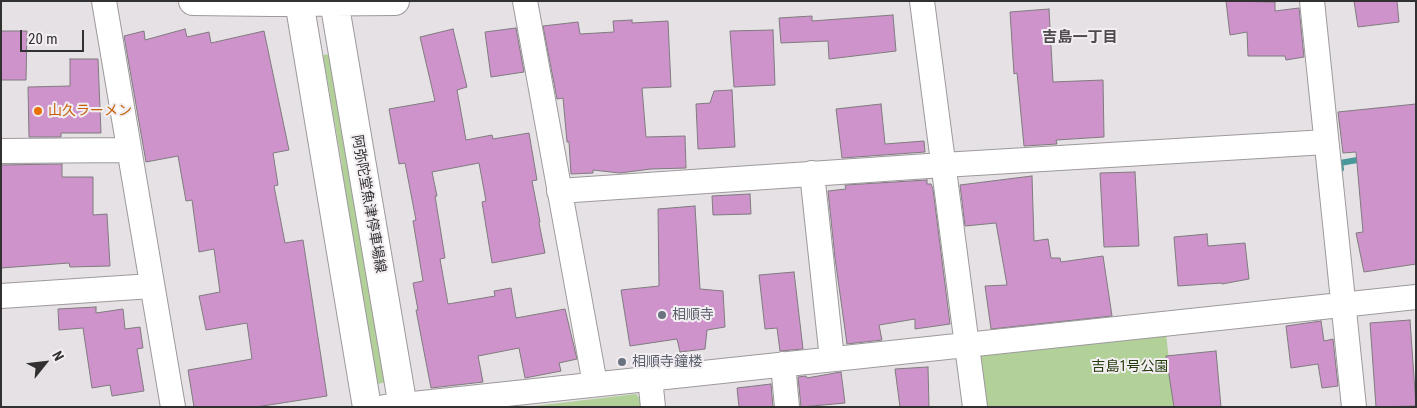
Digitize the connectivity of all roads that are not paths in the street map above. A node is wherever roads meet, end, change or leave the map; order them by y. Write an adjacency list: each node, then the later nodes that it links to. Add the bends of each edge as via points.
1 (104, 1): 10 (street)
2 (193, 1): 8 (main road)
3 (334, 1): 4 (main road); 8 (main road); 24 (main road, 阿弥陀堂魚津停車場線)
4 (395, 1)
5 (525, 1): 14 (street)
6 (922, 1): 12 (street)
7 (1312, 1): 9 (street)
8 (299, 2): 26 (main road)
9 (1326, 142): 12 (street); 18 (street)
10 (129, 150): 11 (street); 15 (street)
11 (1, 151)
12 (943, 165): 13 (street); 19 (street)
13 (812, 174): 14 (street); 20 (street)
14 (559, 191): 23 (street)
15 (152, 286): 16 (street); 25 (street)
16 (1, 296)
17 (1416, 297): 18 (street)
18 (1344, 305): 19 (street); 30 (street)
19 (967, 345): 20 (street); 29 (street)
20 (832, 359): 21 (street)
21 (783, 364): 22 (street); 28 (street)
22 (650, 378): 23 (street); 27 (street)
23 (595, 384): 24 (street)
24 (397, 406)
25 (173, 407)
26 (367, 407)
27 (653, 407)
28 (787, 407)
29 (975, 407)
30 (1354, 407)

